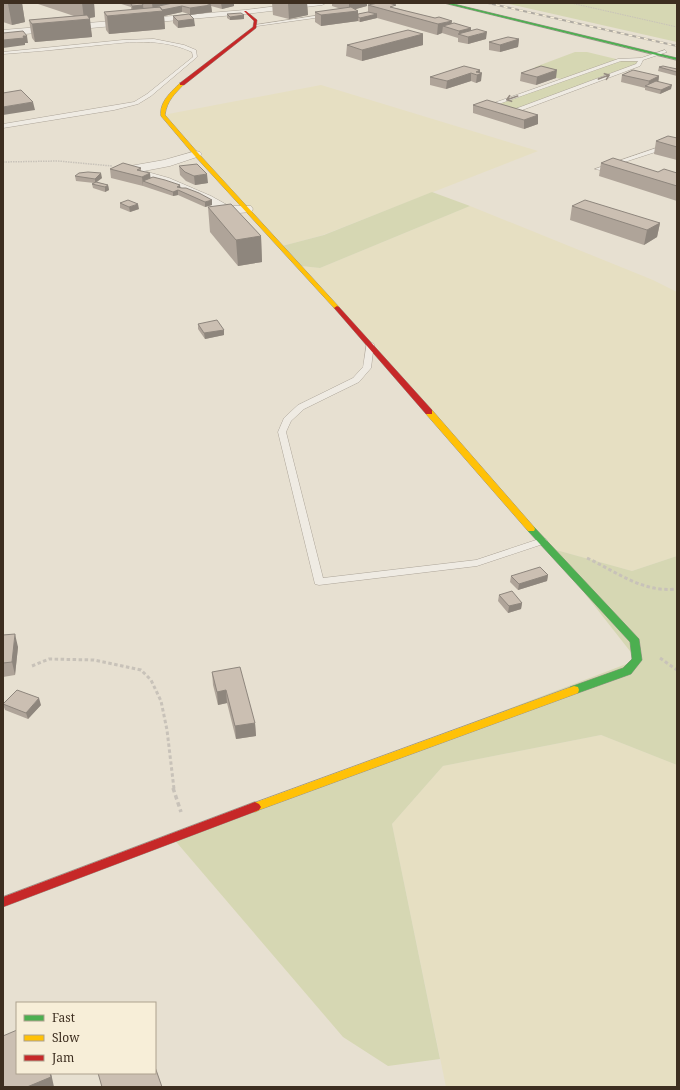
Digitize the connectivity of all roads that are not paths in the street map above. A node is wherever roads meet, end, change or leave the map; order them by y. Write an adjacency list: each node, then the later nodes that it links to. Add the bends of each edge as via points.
1 (322, 3): 4 (street)
2 (446, 3): 9 (street)
3 (462, 3): 9 (street)
4 (245, 12): 6 (street, via 256,21); 7 (street)
5 (332, 14): 6 (lane)
6 (256, 25): 17 (street, via 173,92 164,104 163,115)
7 (3, 33)
8 (3, 53): 15 (lane, via 126,41 165,41 186,46 194,51 195,58 150,95 136,102)
9 (661, 53): 10 (street); 11 (lane); 12 (street)
10 (677, 54)
11 (641, 59): 13 (lane, via 620,60); 14 (lane, one-way to 11, via 638,65)
12 (677, 59)
13 (549, 86): 14 (lane, via 548,88 553,90); 14 (lane, one-way to 14, via 494,104 515,111)
14 (567, 90)
15 (3, 126)
16 (677, 142): 18 (lane)
17 (196, 154): 19 (street); 19 (street, via 159,166 127,169 165,181 227,210)
18 (598, 169)
19 (247, 210): 20 (street)
20 (370, 344): 21 (street); 21 (lane, via 367,368 356,380 301,407 287,420 282,432 319,582 477,563)
21 (542, 541): 22 (street, via 635,641 637,660 626,671)
22 (3, 902)

